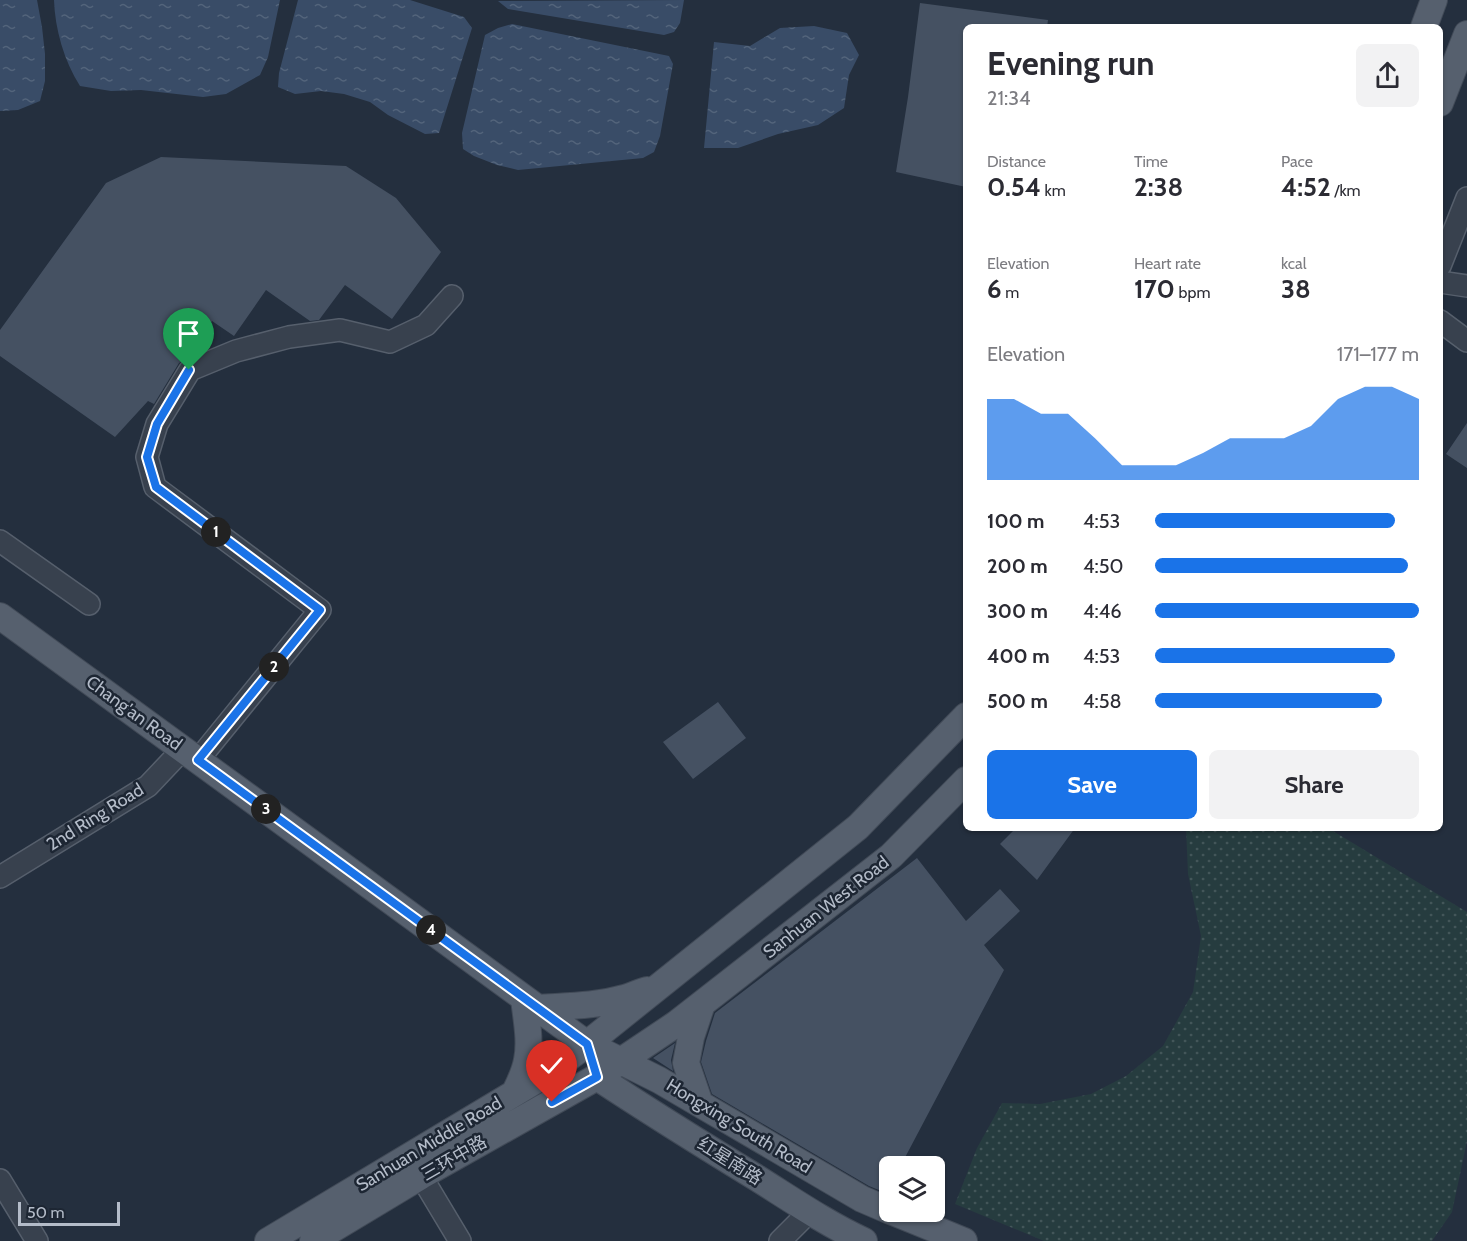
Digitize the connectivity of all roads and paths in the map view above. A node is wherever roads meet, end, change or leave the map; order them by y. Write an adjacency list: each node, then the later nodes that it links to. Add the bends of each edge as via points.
1 (1434, 0): 2 (main road)
2 (1425, 24)
3 (1467, 34): 4 (main road)
4 (1443, 95)
5 (1467, 198): 6 (street)
6 (1443, 258)
7 (1443, 282): 8 (street)
8 (1467, 286)
9 (452, 296): 16 (street, 2nd Ring Road, via 426,325 390,342 340,330 289,337 236,351 189,370 157,424 147,457 156,487 320,610)
10 (1443, 323): 11 (street)
11 (1467, 341)
12 (0, 541): 13 (street)
13 (88, 604)
14 (0, 616): 16 (main road, Chang'an Road)
15 (963, 719): 19 (main road, Sanhuan Middle Road, via 858,827)
16 (191, 754): 18 (street, 2nd Ring Road, via 148,786); 20 (main road, Chang'an Road)
17 (963, 783): 21 (main road, Sanhuan West Road, via 891,856)
18 (0, 876)
19 (661, 984): 20 (main road, via 624,998 577,1006); 22 (main road, Sanhuan Middle Road)
20 (531, 1003): 22 (main road, Chang'an Road); 25 (main road, via 527,1059)
21 (702, 1004): 23 (main road, Sanhuan West Road); 28 (main road, via 686,1062)
22 (587, 1044): 23 (main road, Hongxing South Road); 24 (main road); 25 (main road, Sanhuan Middle Road)
23 (621, 1061): 24 (main road, 三环中路); 28 (main road, Hongxing South Road)
24 (597, 1077): 26 (main road, 红星南路); 27 (main road, 三环中路)
25 (515, 1092): 36 (main road, Sanhuan Middle Road)
26 (625, 1096): 27 (main road, via 603,1093); 33 (main road, 红星南路)
27 (552, 1102): 29 (main road, 三环中路)
28 (700, 1104): 32 (main road, Hongxing South Road)
29 (421, 1176): 37 (main road, 三环中路); 38 (street)
30 (0, 1180): 31 (street)
31 (6, 1205): 35 (street)
32 (879, 1206)
33 (810, 1211): 39 (street); 40 (main road, 红星南路)
34 (917, 1222): 41 (main road, Hongxing South Road)
35 (37, 1241)
36 (268, 1241)
37 (313, 1241)
38 (460, 1241)
39 (780, 1241)
40 (864, 1241)
41 (964, 1241)

